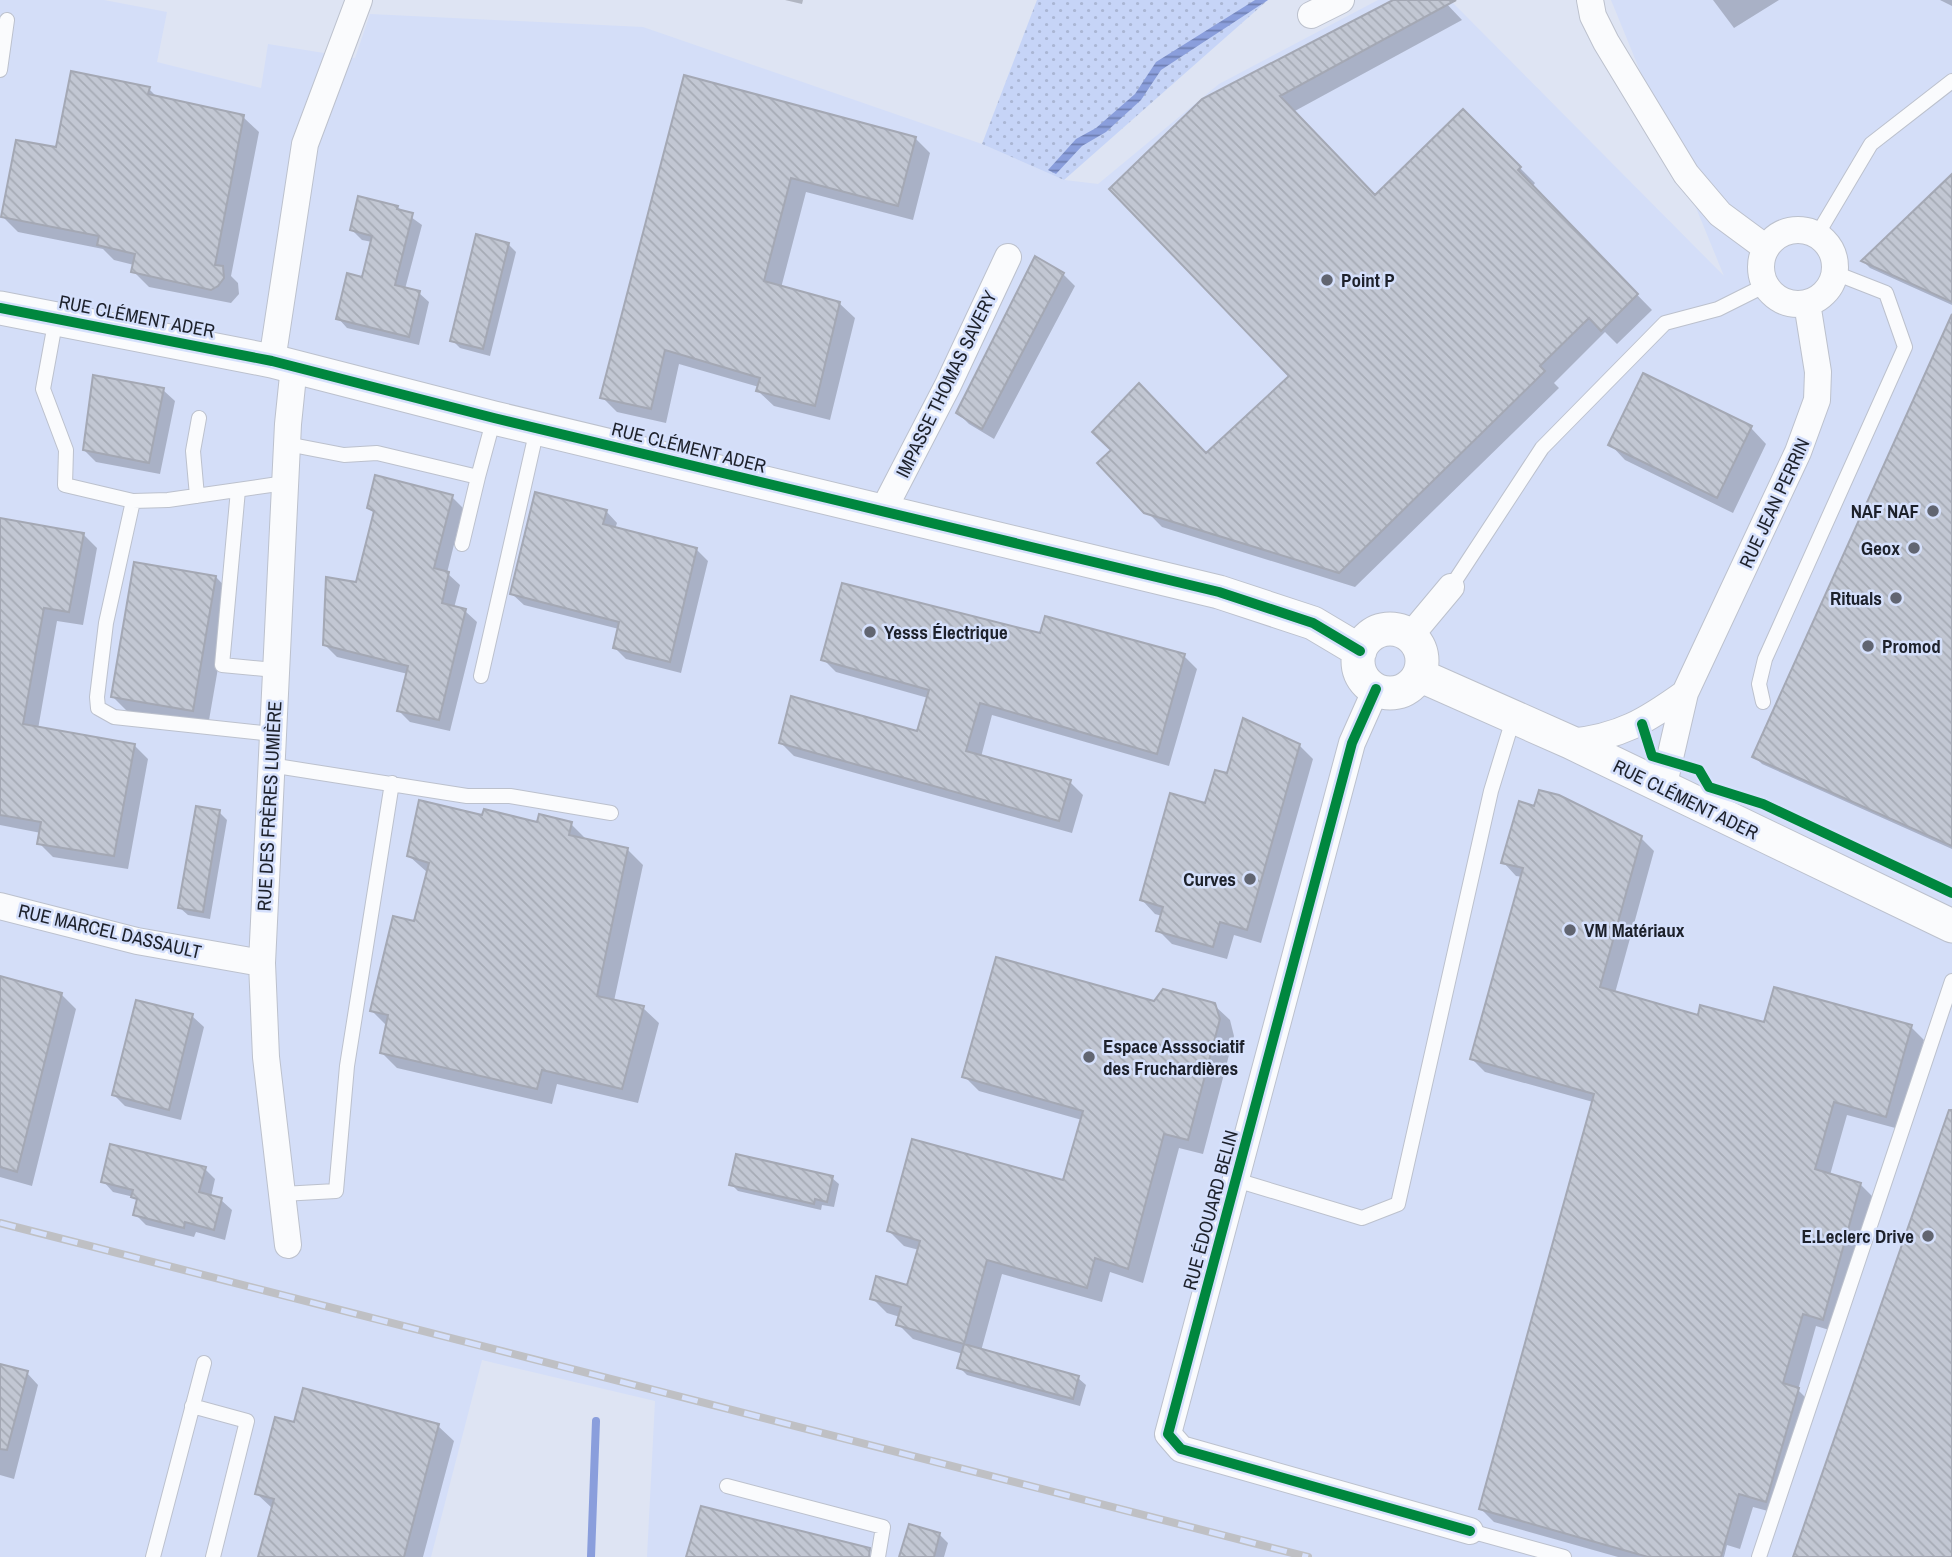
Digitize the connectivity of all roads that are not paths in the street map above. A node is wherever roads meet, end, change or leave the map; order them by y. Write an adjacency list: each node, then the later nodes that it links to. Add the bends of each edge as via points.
1 (359, 0): 16 (street, RUE DES FRÈRES LUMIÈRE, via 305,144)
2 (1341, 0): 4 (street)
3 (1590, 0): 9 (street, via 1606,42 1686,174 1720,214)
4 (1311, 15)
5 (7, 20): 6 (lane)
6 (0, 70)
7 (1952, 81): 8 (lane, via 1871,144)
8 (1817, 235): 9 (street, via 1784,233); 11 (street, via 1832,251)
9 (1766, 248): 12 (street, via 1762,260)
10 (1008, 257): 26 (street, IMPASSE THOMAS SAVERY)
11 (1835, 273): 13 (street, via 1825,292); 36 (lane, via 1886,293 1905,347 1765,659 1759,684)
12 (1766, 285): 13 (street, via 1783,301); 28 (lane, via 1718,309 1665,323 1542,448)
13 (1807, 303): 35 (street, RUE JEAN PERRIN, via 1818,372 1809,426)
14 (0, 308): 15 (street, RUE CLÉMENT ADER)
15 (56, 318): 16 (street, RUE CLÉMENT ADER); 25 (lane, via 43,389 66,450 65,485)
16 (283, 364): 18 (street, RUE CLÉMENT ADER); 20 (street, RUE DES FRÈRES LUMIÈRE)
17 (199, 418): 24 (lane, via 193,452)
18 (494, 418): 19 (street, RUE CLÉMENT ADER); 21 (lane)
19 (537, 428): 26 (street, RUE CLÉMENT ADER); 33 (lane)
20 (287, 444): 21 (lane, via 344,455 377,453); 22 (street, RUE DES FRÈRES LUMIÈRE)
21 (478, 477): 27 (lane)
22 (285, 483): 23 (lane); 31 (street, RUE DES FRÈRES LUMIÈRE)
23 (238, 490): 24 (lane); 31 (lane, via 222,665)
24 (197, 496): 25 (lane)
25 (133, 501): 38 (lane, via 106,623 99,708 114,717)
26 (885, 512): 30 (street, RUE CLÉMENT ADER, via 1219,593 1313,623)
27 (462, 544)
28 (1451, 587): 29 (street)
29 (1410, 636): 30 (street, via 1381,630); 32 (street, via 1422,654)
30 (1360, 651): 34 (street, via 1359,668)
31 (275, 670): 38 (street, RUE DES FRÈRES LUMIÈRE)
32 (1419, 675): 34 (street, via 1400,691); 37 (street, RUE CLÉMENT ADER)
33 (481, 676)
34 (1376, 689): 48 (street, RUE ÉDOUARD BELIN, via 1352,743)
35 (1685, 693): 39 (street, via 1642,724 1595,740); 42 (street, RUE JEAN PERRIN)
36 (1763, 702)
37 (1514, 716): 39 (street, RUE CLÉMENT ADER); 48 (lane, via 1491,791 1398,1204 1362,1218)
38 (272, 734): 40 (street, RUE DES FRÈRES LUMIÈRE)
39 (1570, 742): 42 (street, RUE CLÉMENT ADER)
40 (271, 765): 41 (lane); 46 (street, RUE DES FRÈRES LUMIÈRE)
41 (393, 783): 43 (lane); 49 (lane, via 347,1066 336,1191)
42 (1663, 788): 45 (street, RUE CLÉMENT ADER)
43 (611, 813)
44 (0, 906): 46 (street, RUE MARCEL DASSAULT, via 137,941)
45 (1952, 926)
46 (262, 963): 49 (street, RUE DES FRÈRES LUMIÈRE, via 266,1056)
47 (1952, 981): 59 (lane)
48 (1236, 1180): 54 (street, RUE ÉDOUARD BELIN, via 1168,1434 1181,1449)
49 (282, 1194): 50 (street, RUE DES FRÈRES LUMIÈRE)
50 (288, 1245)
51 (204, 1363): 52 (lane)
52 (192, 1406): 55 (lane); 56 (lane, via 247,1421)
53 (727, 1486): 57 (lane, via 883,1527)
54 (1470, 1531): 58 (lane)
55 (153, 1557)
56 (213, 1557)
57 (878, 1557)
58 (1564, 1557)
59 (1759, 1557)

